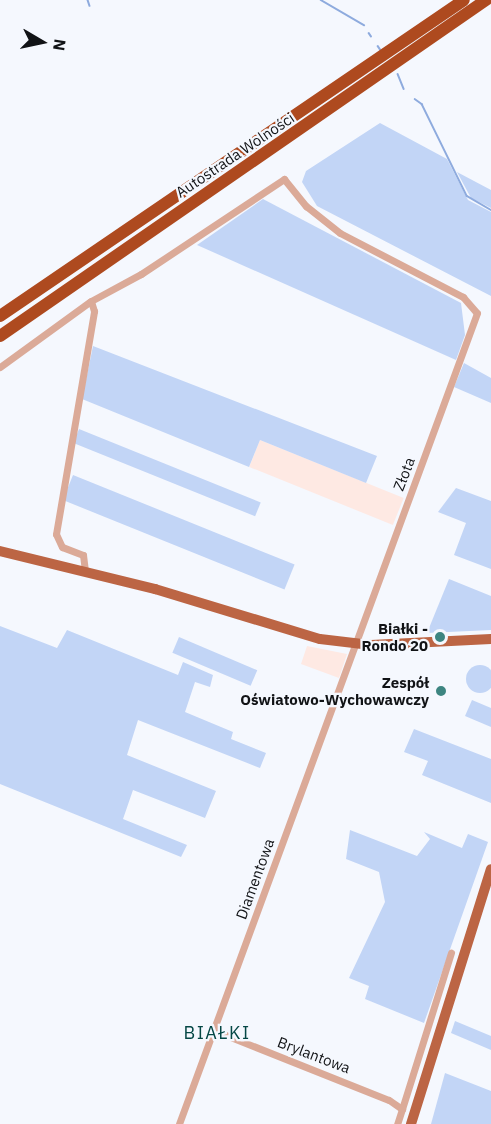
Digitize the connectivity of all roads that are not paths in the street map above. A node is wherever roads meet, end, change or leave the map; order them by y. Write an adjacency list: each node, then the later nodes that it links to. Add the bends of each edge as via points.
1 (464, 0): 4 (highway, Autostrada Wolności)
2 (486, 0): 5 (highway, Autostrada Wolności)
3 (91, 301): 6 (street); 8 (street, via 94,311 56,534 62,547 83,555); 10 (street, Złota, via 141,274 284,179 306,206 340,233 463,297 477,313)
4 (0, 316)
5 (0, 336)
6 (0, 367)
7 (0, 551): 8 (main road)
8 (85, 571): 10 (main road, via 299,634)
9 (491, 639): 10 (main road)
10 (355, 644): 13 (street, Diamentowa)
11 (491, 869): 17 (main road)
12 (451, 953): 14 (street)
13 (213, 1030): 14 (street, Brylantowa); 15 (street, Diamentowa)
14 (402, 1109): 16 (street)
15 (179, 1124)
16 (397, 1124)
17 (411, 1124)

